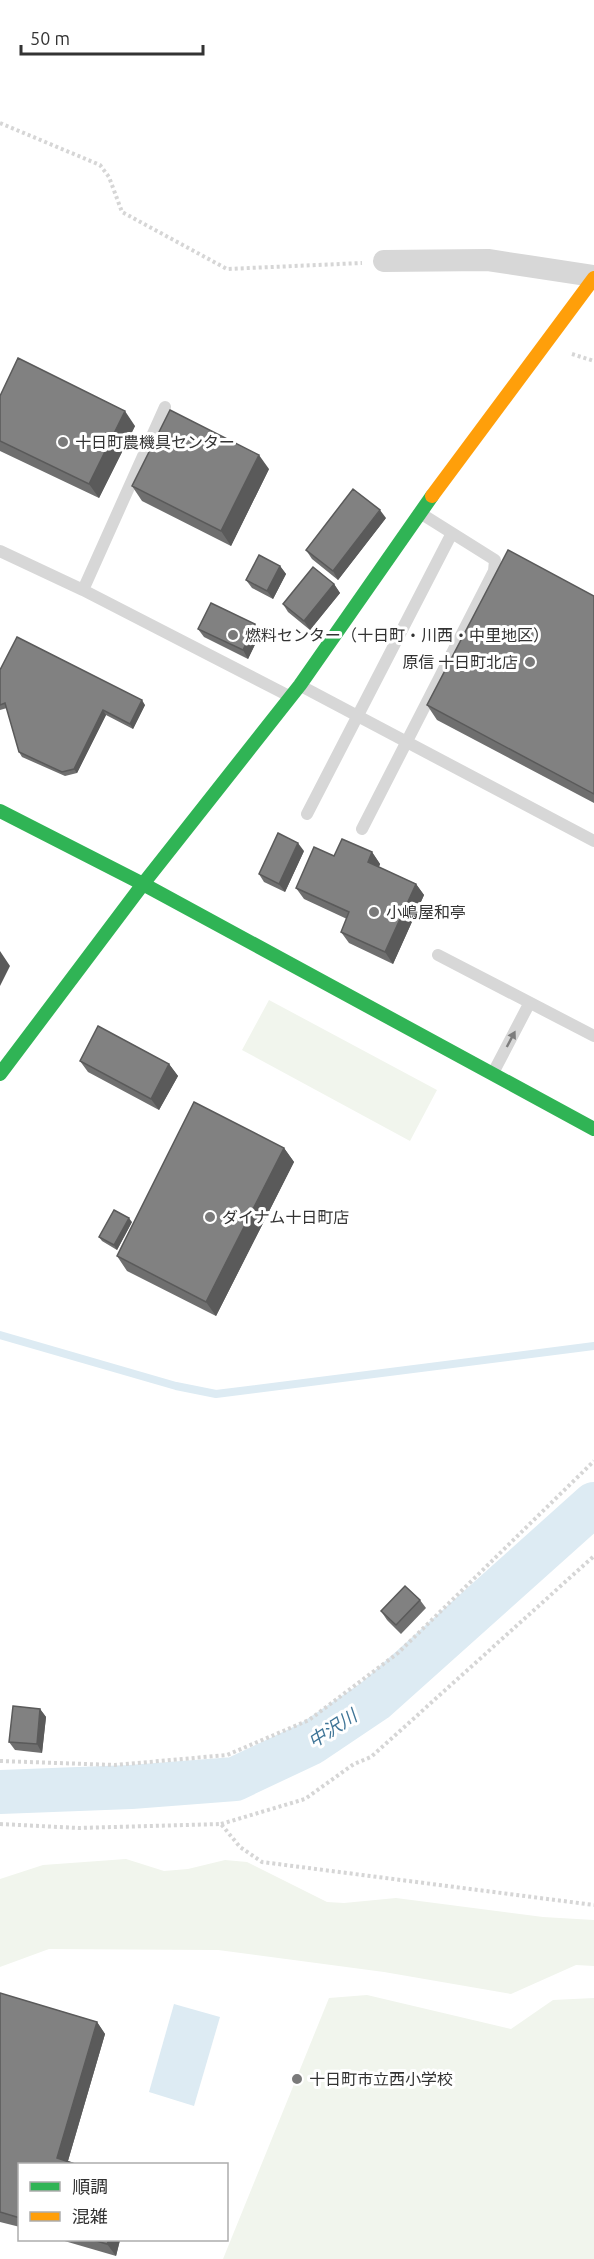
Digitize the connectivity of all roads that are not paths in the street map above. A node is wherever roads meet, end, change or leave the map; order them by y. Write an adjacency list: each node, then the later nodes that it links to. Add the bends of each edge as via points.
1 (384, 261): 2 (street, via 488,260)
2 (594, 277): 4 (street)
3 (165, 407): 7 (lane)
4 (420, 512): 5 (lane); 8 (street)
5 (452, 533): 10 (lane); 11 (lane, via 495,560 494,571)
6 (0, 551): 7 (lane)
7 (83, 590): 9 (lane)
8 (300, 685): 9 (street); 10 (lane)
9 (290, 697): 16 (street)
10 (357, 716): 11 (lane); 13 (lane)
11 (407, 743): 14 (lane); 15 (lane)
12 (0, 811): 16 (street)
13 (308, 814)
14 (362, 829)
15 (594, 841)
16 (143, 884): 20 (street); 21 (street)
17 (438, 955): 18 (lane)
18 (529, 1004): 19 (lane); 21 (lane, one-way to 18)
19 (594, 1036)
20 (0, 1074)
21 (492, 1074): 22 (street)
22 (594, 1129)

